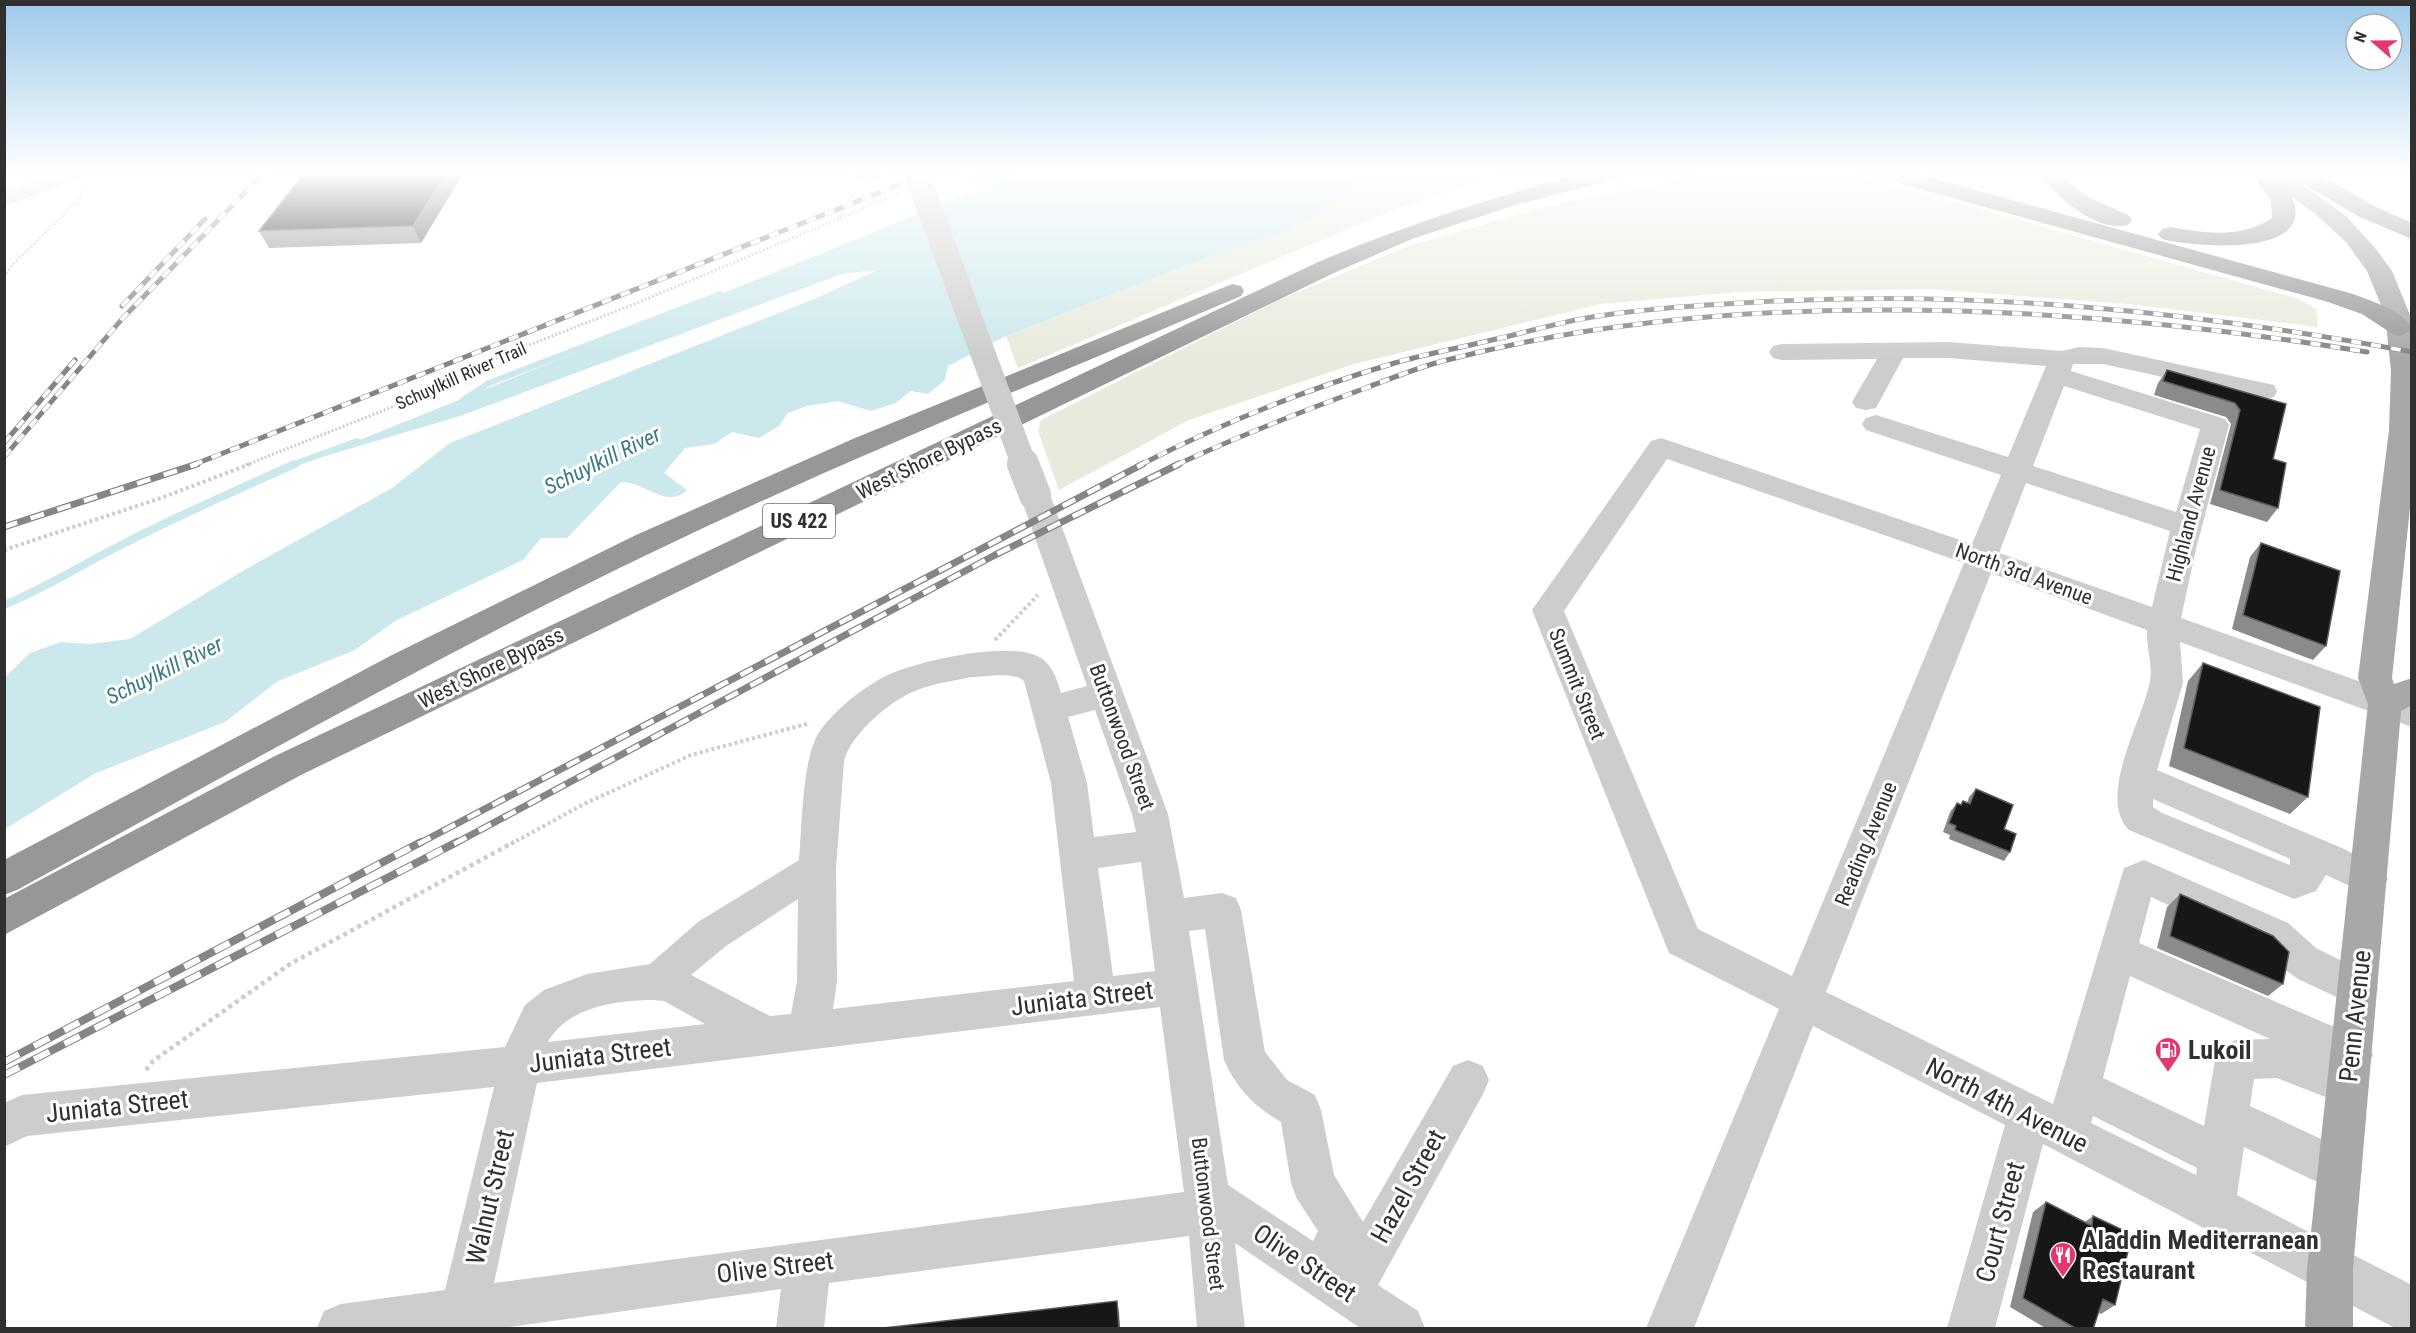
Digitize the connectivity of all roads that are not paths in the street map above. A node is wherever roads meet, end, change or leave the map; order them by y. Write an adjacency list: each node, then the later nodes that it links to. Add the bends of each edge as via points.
1 (933, 234): 22 (street, Buttonwood Street, bridge, via 1035,495)
2 (1363, 234): 28 (highway, West Shore Bypass / US 422, via 648,542 481,624)
3 (1404, 234): 31 (highway, West Shore Bypass / US 422, via 1327,267 287,766)
4 (2110, 234): 10 (highway, via 2337,297 2371,309)
5 (2175, 234): 6 (highway, via 2212,239)
6 (2258, 234)
7 (2349, 234): 10 (main road, Penn Avenue, via 2388,288)
8 (2373, 234): 9 (main road)
9 (2407, 274)
10 (2400, 328): 14 (main road, Penn Avenue)
11 (1894, 351): 12 (street); 13 (street, via 1949,350); 17 (street, via 1871,413)
12 (1782, 352)
13 (2060, 367): 15 (street, via 2079,355 2103,356); 17 (street, Reading Avenue); 19 (street, Highland Avenue, via 2215,425)
14 (2408, 382): 18 (main road, Penn Avenue)
15 (2264, 391)
16 (1661, 447): 20 (street, North 3rd Avenue); 32 (street, Summit Street, via 1548,610)
17 (2019, 469): 19 (street); 20 (street, Reading Avenue)
18 (2404, 498): 23 (main road, Penn Avenue, via 2375,678)
19 (2187, 526): 21 (street, Highland Avenue)
20 (1982, 558): 21 (street, North 3rd Avenue); 38 (street, Reading Avenue)
21 (2163, 625): 23 (street, North 3rd Avenue); 29 (street, Highland Avenue, via 2161,644 2166,681 2137,794 2149,824 2294,883 2308,873 2308,851)
22 (1107, 694): 24 (street); 25 (street, Buttonwood Street)
23 (2403, 703): 29 (main road, Penn Avenue)
24 (1049, 709): 26 (street, via 1070,783); 27 (street, via 1039,676 1029,666 970,666 913,678 893,687 863,709 832,740 826,761)
25 (1157, 844): 26 (street); 30 (street, Buttonwood Street)
26 (1078, 855): 37 (street)
27 (817, 869): 34 (street, via 676,962); 39 (street, via 817,981)
28 (4, 879)
29 (2368, 879): 36 (main road, Penn Avenue)
30 (1167, 917): 35 (street, Buttonwood Street); 53 (street, via 1222,910 1245,1060 1272,1094 1300,1110 1313,1183 1344,1230)
31 (4, 918)
32 (1683, 941): 38 (street, North 4th Avenue)
33 (2118, 952): 36 (street, Court Street, via 2137,879 2144,876 2274,935 2287,951); 42 (street); 44 (street, Court Street)
34 (660, 982): 40 (street); 41 (street, Walnut Street, via 628,983 555,1003 531,1033)
35 (1177, 987): 37 (street, Juniata Street); 49 (street, Buttonwood Street)
36 (2358, 989): 42 (main road, Penn Avenue)
37 (1096, 996): 39 (street, Juniata Street)
38 (1802, 1002): 46 (street, North 4th Avenue); 60 (street, Reading Avenue)
39 (809, 1029): 40 (street, Juniata Street)
40 (763, 1034): 41 (street, Juniata Street)
41 (520, 1065): 45 (street, Juniata Street, via 120,1106); 55 (street, Walnut Street)
42 (2350, 1071): 47 (street, via 2277,1058 2236,1060); 48 (main road, Penn Avenue)
43 (1468, 1080): 53 (street, Hazel Street)
44 (2081, 1089): 46 (street, Court Street); 47 (street)
45 (13, 1121)
46 (2047, 1126): 50 (street, North 4th Avenue); 61 (street, Court Street)
47 (2224, 1137): 48 (street); 50 (street)
48 (2340, 1171): 52 (main road, Penn Avenue)
49 (1208, 1205): 51 (street, Olive Street); 53 (street, Olive Street); 58 (street, Buttonwood Street)
50 (2213, 1208): 52 (street, North 4th Avenue)
51 (808, 1263): 55 (street, Olive Street); 57 (street)
52 (2330, 1269): 54 (street, North 4th Avenue); 62 (main road, Penn Avenue)
53 (1335, 1282): 59 (street, Olive Street)
54 (2412, 1311)
55 (462, 1319): 56 (street, Olive Street)
56 (341, 1329)
57 (800, 1329)
58 (1221, 1329)
59 (1401, 1329)
60 (1670, 1329)
61 (1971, 1329)
62 (2329, 1329)

